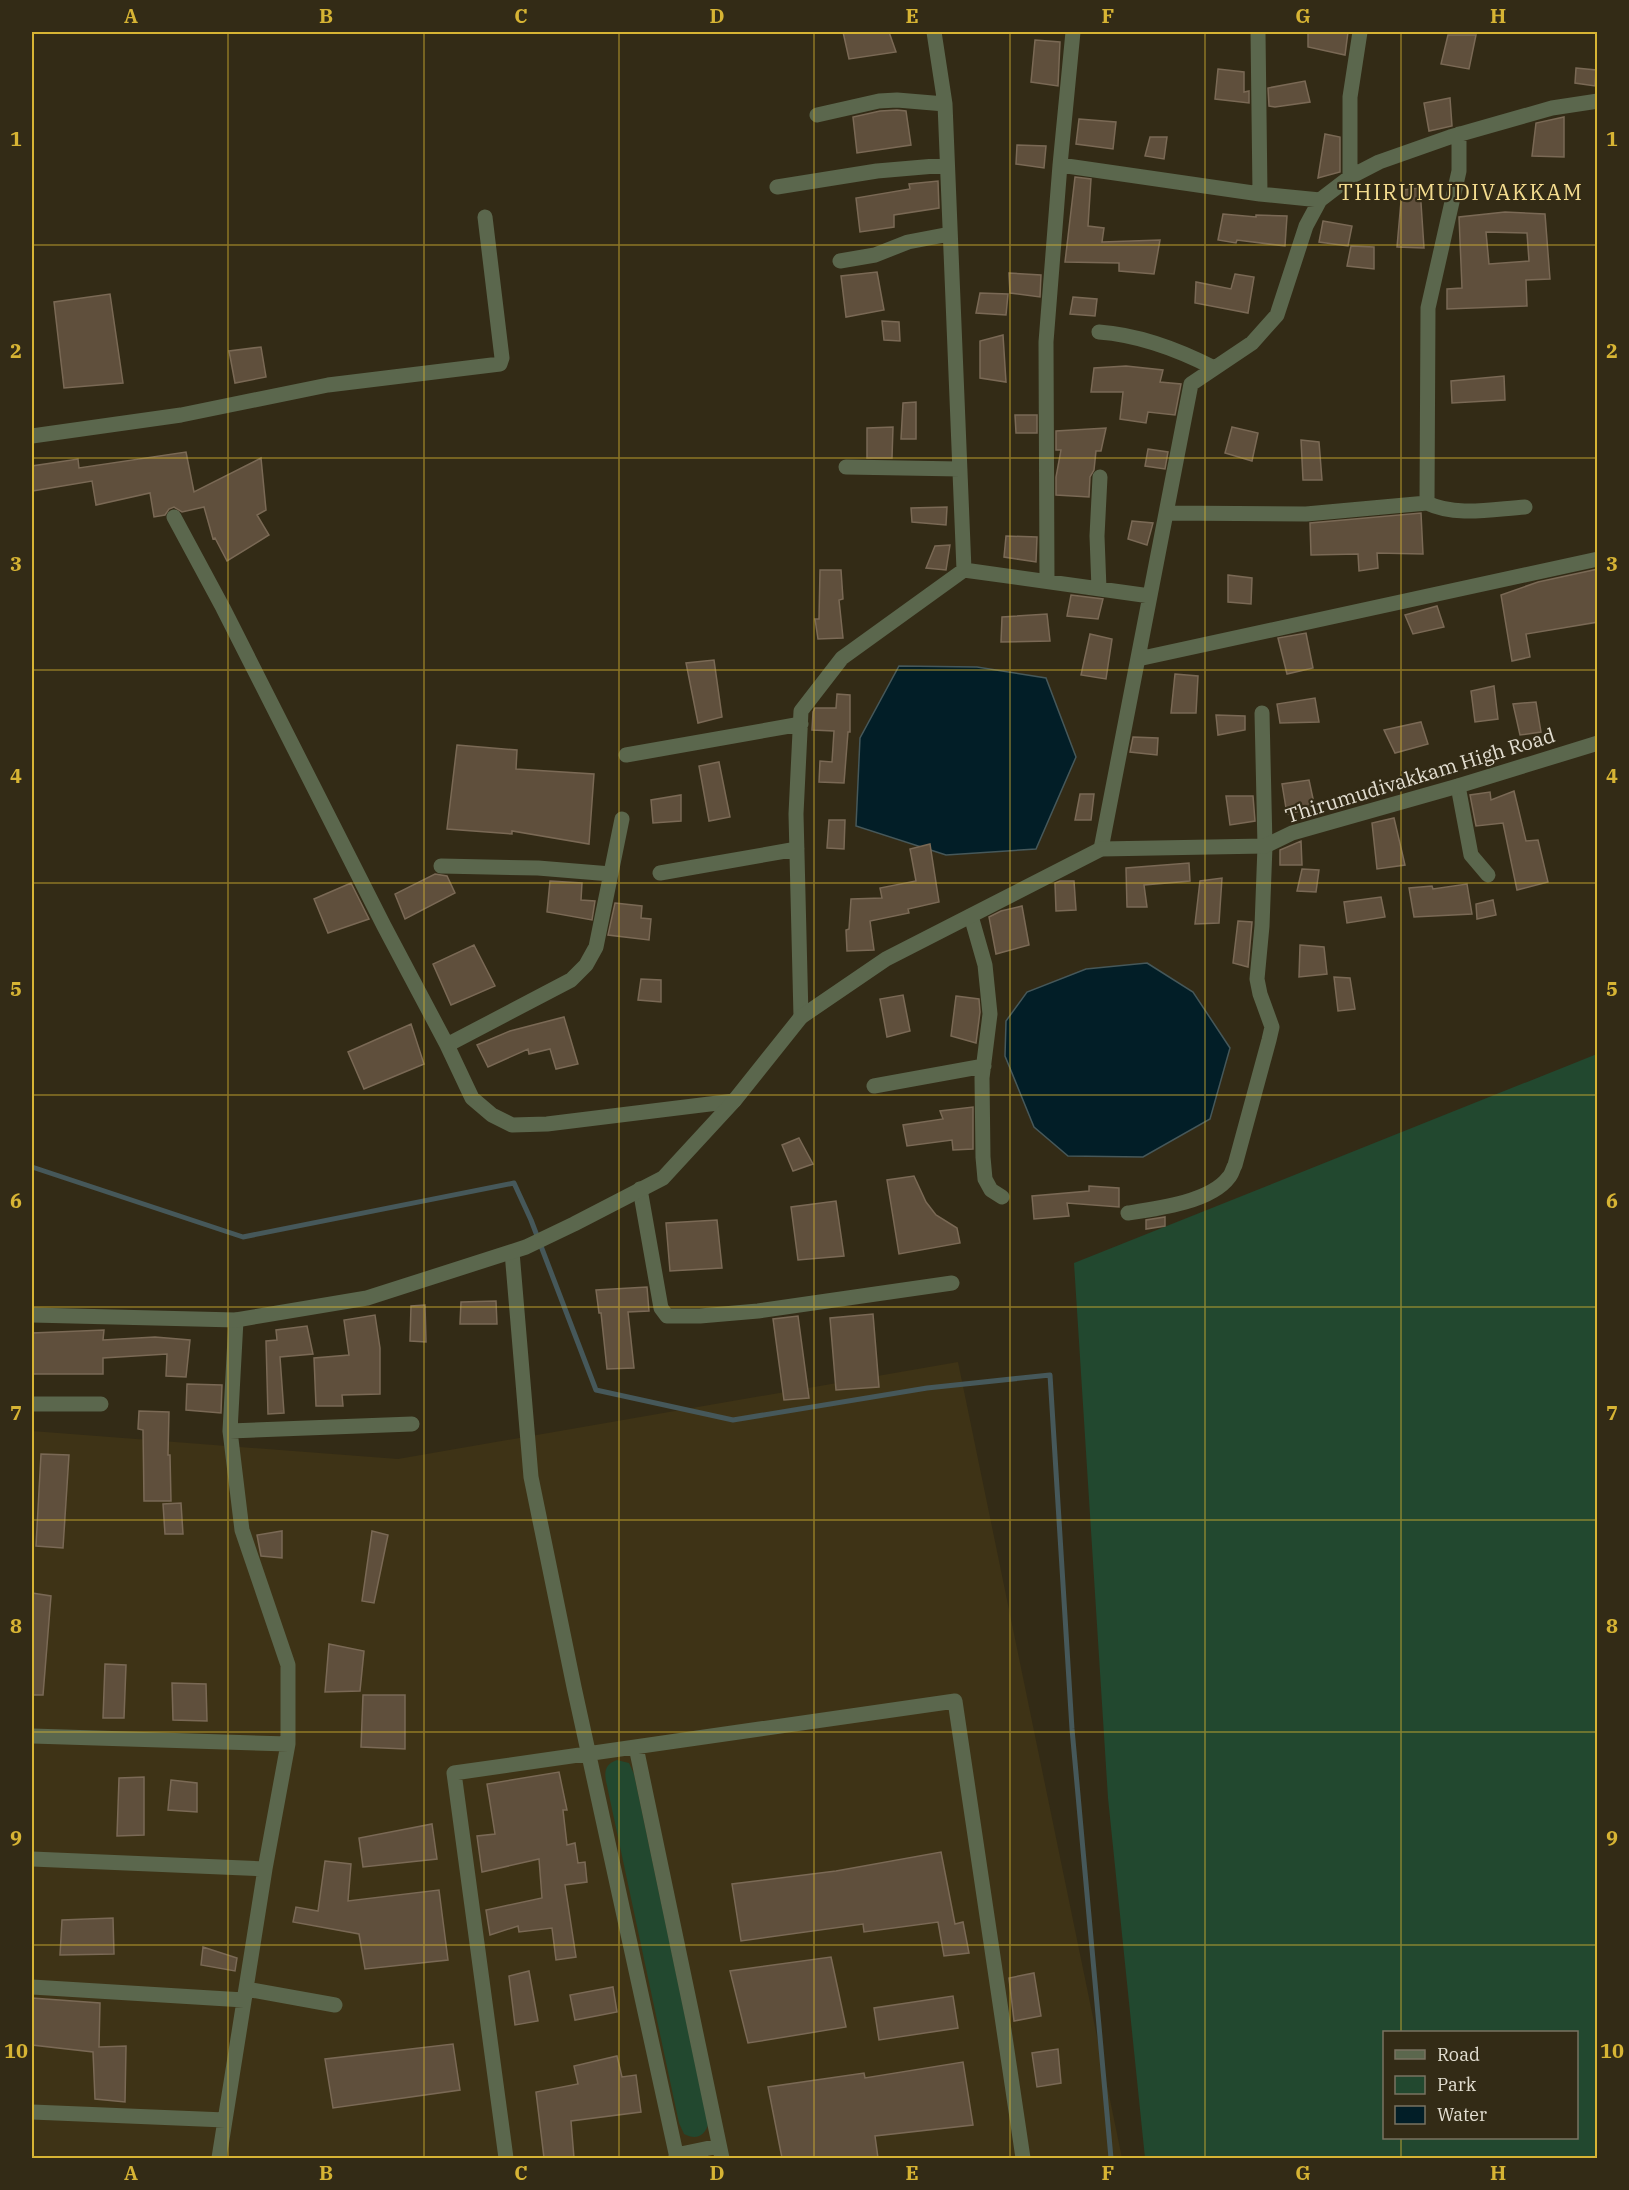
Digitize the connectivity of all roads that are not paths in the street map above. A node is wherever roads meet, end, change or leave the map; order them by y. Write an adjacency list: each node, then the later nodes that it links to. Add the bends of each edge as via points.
1 (934, 32): 6 (street)
2 (1074, 32): 10 (street)
3 (1258, 32): 13 (street)
4 (1360, 32): 11 (street, via 1350,97)
5 (1598, 101): 8 (street, via 1552,108)
6 (945, 104): 7 (street, via 879,101); 9 (street)
7 (817, 115)
8 (1459, 134): 11 (street, via 1379,162); 24 (street, via 1459,171 1428,308)
9 (947, 165): 12 (street, via 877,171); 16 (street)
10 (1060, 165): 13 (street); 30 (street, via 1046,342)
11 (1350, 177): 14 (street)
12 (777, 187)
13 (1260, 194): 14 (street)
14 (1320, 200): 19 (street, via 1306,226 1277,315 1252,343)
15 (485, 217): 20 (street, via 500,364 328,385 181,415)
16 (950, 234): 17 (street); 22 (street)
17 (840, 261)
18 (1099, 332): 19 (street, via 1183,351)
19 (1214, 368): 26 (street, via 1191,384)
20 (32, 436)
21 (846, 467): 22 (street)
22 (960, 469): 29 (street)
23 (1100, 477): 31 (street)
24 (1427, 503): 25 (street, via 1453,511); 26 (street, via 1306,514)
25 (1525, 507)
26 (1166, 513): 32 (street)
27 (174, 517): 49 (street)
28 (1598, 559): 33 (street)
29 (964, 570): 30 (street); 35 (street, via 842,658 801,711)
30 (1047, 581): 31 (street)
31 (1099, 589): 32 (street)
32 (1150, 596): 33 (street)
33 (1138, 659): 42 (street)
34 (1262, 713): 40 (street)
35 (801, 724): 37 (street); 41 (street)
36 (1598, 743): 38 (street, Thirumudivakkam High Road)
37 (626, 755)
38 (1458, 786): 40 (street, Thirumudivakkam High Road, via 1292,833); 46 (street, via 1471,855)
39 (622, 819): 45 (street)
40 (1265, 846): 42 (street, Thirumudivakkam High Road); 55 (street, via 1257,979 1272,1027 1235,1164 1228,1178 1199,1197)
41 (797, 849): 44 (street); 48 (street)
42 (1101, 849): 47 (street, Thirumudivakkam High Road)
43 (441, 866): 45 (street)
44 (660, 873)
45 (611, 874): 49 (street, via 596,947 586,965 571,980)
46 (1488, 875)
47 (971, 916): 48 (street, Thirumudivakkam High Road, via 886,959); 50 (street, via 985,965 990,1014)
48 (801, 1017): 52 (street, Thirumudivakkam High Road)
49 (447, 1045): 52 (street, via 472,1098 512,1125)
50 (984, 1066): 51 (street); 54 (street, via 984,1168 991,1190)
51 (874, 1086)
52 (734, 1101): 53 (street, Thirumudivakkam High Road, via 663,1178)
53 (640, 1189): 56 (street, Thirumudivakkam High Road); 57 (street, via 661,1308 667,1316 758,1311)
54 (1002, 1197)
55 (1128, 1213)
56 (519, 1250): 59 (street, Thirumudivakkam High Road, via 367,1298); 67 (street, via 531,1477)
57 (952, 1283)
58 (32, 1315): 59 (street, Thirumudivakkam High Road)
59 (236, 1320): 63 (street)
60 (32, 1404): 61 (street)
61 (101, 1404)
62 (412, 1424): 63 (street)
63 (230, 1431): 65 (street, via 242,1530 288,1665)
64 (32, 1736): 65 (street)
65 (288, 1744): 69 (street)
66 (636, 1747): 67 (street); 75 (street); 79 (street, via 955,1701)
67 (589, 1753): 76 (street); 78 (street, via 454,1773)
68 (32, 1859): 69 (street)
69 (265, 1869): 71 (street)
70 (32, 1987): 71 (street)
71 (245, 1995): 72 (street); 74 (street)
72 (335, 2005)
73 (32, 2112): 74 (street)
74 (225, 2120): 77 (street)
75 (720, 2152): 76 (street)
76 (676, 2157)
77 (219, 2158)
78 (506, 2158)
79 (1023, 2158)

